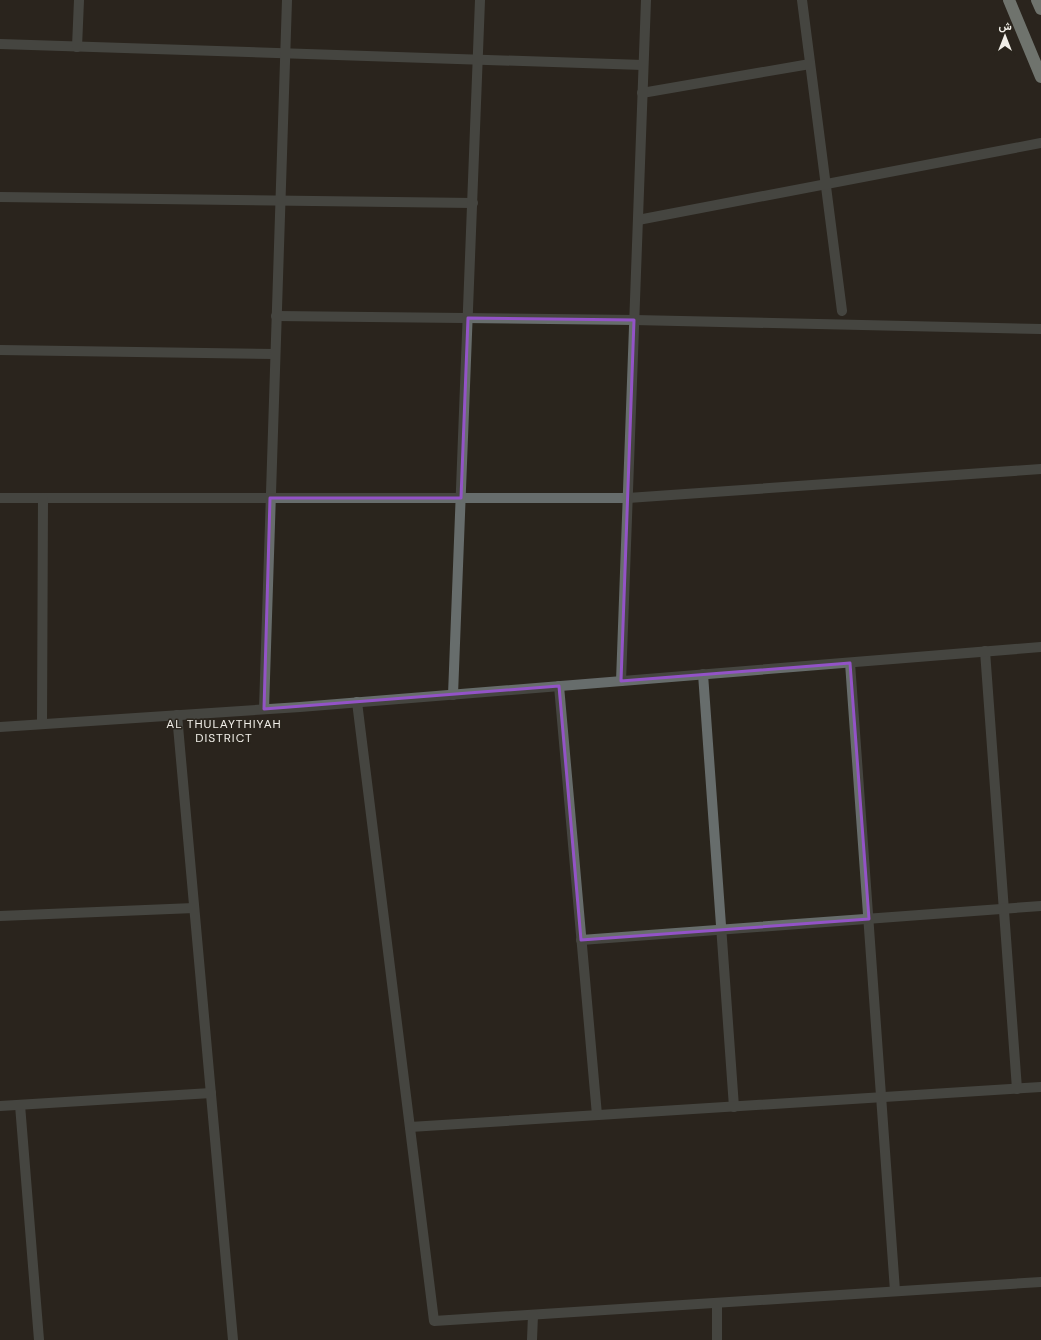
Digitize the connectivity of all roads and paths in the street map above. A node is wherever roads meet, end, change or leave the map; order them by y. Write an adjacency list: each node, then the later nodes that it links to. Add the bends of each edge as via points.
1 (79, 0): 10 (street)
2 (287, 0): 11 (street)
3 (480, 0): 12 (street)
4 (646, 0): 14 (street)
5 (802, 0): 13 (street)
6 (1009, 0): 15 (highway)
7 (1037, 0): 8 (highway)
8 (1041, 9)
9 (0, 44): 10 (street)
10 (77, 47): 11 (street)
11 (285, 53): 12 (street); 20 (street)
12 (478, 60): 14 (street); 21 (street)
13 (810, 64): 16 (street); 18 (street)
14 (643, 65): 16 (street)
15 (1041, 77)
16 (642, 93): 22 (street)
17 (1041, 143): 18 (street)
18 (825, 184): 22 (street); 23 (street)
19 (0, 197): 20 (street)
20 (280, 201): 21 (street); 24 (street)
21 (473, 203): 25 (street)
22 (638, 220): 26 (street)
23 (842, 311)
24 (276, 316): 25 (street); 29 (street)
25 (468, 318): 26 (street); 34 (street)
26 (634, 320): 27 (street); 35 (street)
27 (1041, 329)
28 (0, 350): 29 (street)
29 (275, 354): 33 (street)
30 (1041, 469): 35 (street)
31 (0, 498): 32 (street)
32 (43, 498): 33 (street); 46 (street)
33 (270, 498): 34 (street); 44 (street)
34 (461, 498): 35 (street); 42 (street)
35 (628, 498): 40 (street)
36 (1041, 647): 37 (street)
37 (985, 652): 38 (street); 50 (street)
38 (850, 663): 39 (street); 52 (street)
39 (703, 674): 40 (street); 53 (street)
40 (621, 681): 41 (street)
41 (558, 686): 42 (street); 54 (street)
42 (453, 694): 43 (street)
43 (357, 702): 44 (street); 63 (street)
44 (264, 709): 45 (street)
45 (177, 715): 46 (street); 49 (street)
46 (42, 724): 47 (street)
47 (0, 727)
48 (1041, 906): 50 (street)
49 (194, 908): 51 (street); 57 (street)
50 (1004, 909): 52 (street); 56 (street)
51 (0, 916)
52 (869, 919): 53 (street); 58 (street)
53 (722, 930): 54 (street); 61 (street)
54 (581, 940): 62 (street)
55 (1041, 1087): 56 (street)
56 (1017, 1089): 58 (street)
57 (211, 1093): 59 (street); 69 (street)
58 (881, 1097): 61 (street); 65 (street)
59 (20, 1105): 60 (street); 68 (street)
60 (0, 1106)
61 (734, 1107): 62 (street)
62 (597, 1115): 63 (street)
63 (410, 1127): 67 (street, via 434,1321)
64 (1041, 1282): 65 (street)
65 (895, 1291): 66 (street)
66 (717, 1303): 67 (street); 71 (street)
67 (533, 1315): 70 (street)
68 (39, 1340)
69 (233, 1340)
70 (532, 1340)
71 (717, 1340)

